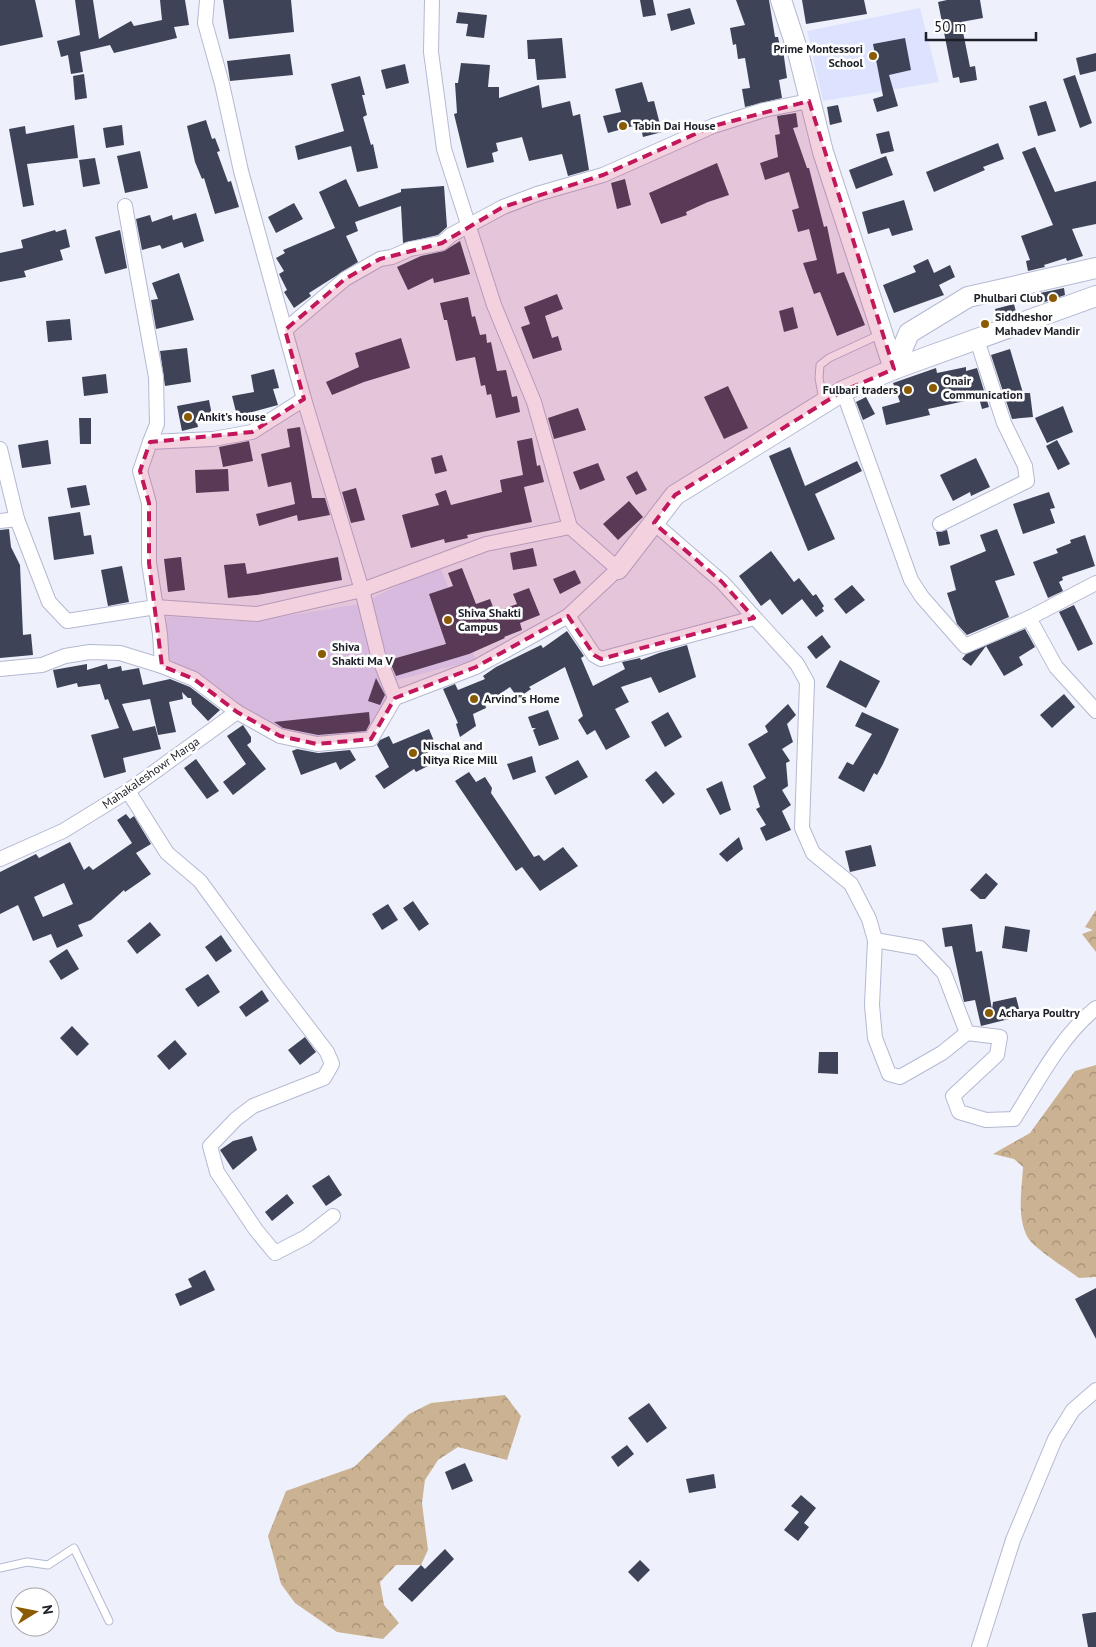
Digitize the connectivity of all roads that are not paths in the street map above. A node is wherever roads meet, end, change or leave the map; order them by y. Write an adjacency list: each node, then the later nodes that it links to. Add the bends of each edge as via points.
1 (207, 0): 9 (street, via 205,23)
2 (432, 0): 6 (street, via 432,52 444,149)
3 (781, 0): 4 (main road)
4 (809, 101): 6 (street, via 764,110 713,126 603,175 503,207); 10 (main road)
5 (126, 206): 16 (street, via 156,377 156,424)
6 (469, 226): 9 (street, via 442,243 380,259 345,279); 22 (street, via 494,306 534,402)
7 (1096, 268): 12 (main road, via 968,297 909,334)
8 (1096, 296): 11 (main road)
9 (285, 330): 14 (street)
10 (882, 334): 12 (main road); 15 (lane, via 820,365 820,390)
11 (977, 340): 12 (main road); 21 (street, via 1004,423 1025,466 1028,481)
12 (894, 369): 13 (main road)
13 (843, 392): 15 (main road); 29 (street, via 911,580 922,597 965,646)
14 (304, 399): 16 (street, via 252,432 213,439); 25 (street)
15 (824, 403): 20 (main road, via 676,496)
16 (150, 442): 26 (street, via 140,471 149,503 149,563)
17 (0, 449): 18 (street)
18 (17, 519): 19 (street); 26 (street, via 50,602 67,621)
19 (0, 521)
20 (654, 523): 23 (main road); 28 (street, via 722,582)
21 (940, 524)
22 (570, 527): 23 (street); 25 (street, via 486,544)
23 (618, 569): 27 (street)
24 (1096, 583): 29 (street)
25 (362, 590): 26 (street, via 257,614); 32 (street, via 378,655)
26 (156, 607): 30 (street)
27 (568, 616): 28 (street, via 594,655 601,659); 32 (street, via 476,667)
28 (754, 618): 37 (street, via 797,664 807,682 802,828 813,853 852,884)
29 (1029, 618): 33 (street, via 1056,667)
30 (162, 666): 31 (street, via 120,653 90,652 42,664); 34 (street, via 194,679)
31 (0, 668)
32 (396, 698): 34 (street, via 371,739 317,744 280,736)
33 (1096, 711)
34 (237, 712): 35 (street, Mahakaleshowr Marga)
35 (128, 791): 36 (street, Mahakaleshowr Marga, via 62,831); 40 (street, via 167,853 200,881 327,1052 332,1064 324,1078 253,1106 236,1119 210,1146 217,1172 275,1253 306,1237)
36 (0, 860)
37 (875, 940): 39 (street, via 920,948 944,973); 39 (street, via 872,1005 875,1038 889,1074 900,1077 942,1053)
38 (1096, 1008): 39 (street, via 1081,1020 1055,1055 1014,1119 986,1120 959,1112 953,1096 997,1055 1000,1037)
39 (967, 1033)
40 (333, 1216)
41 (1096, 1390): 44 (street, via 1073,1410 1054,1439 1013,1540)
42 (0, 1568): 43 (lane, via 27,1562 48,1565 74,1548)
43 (109, 1621)
44 (979, 1647)

